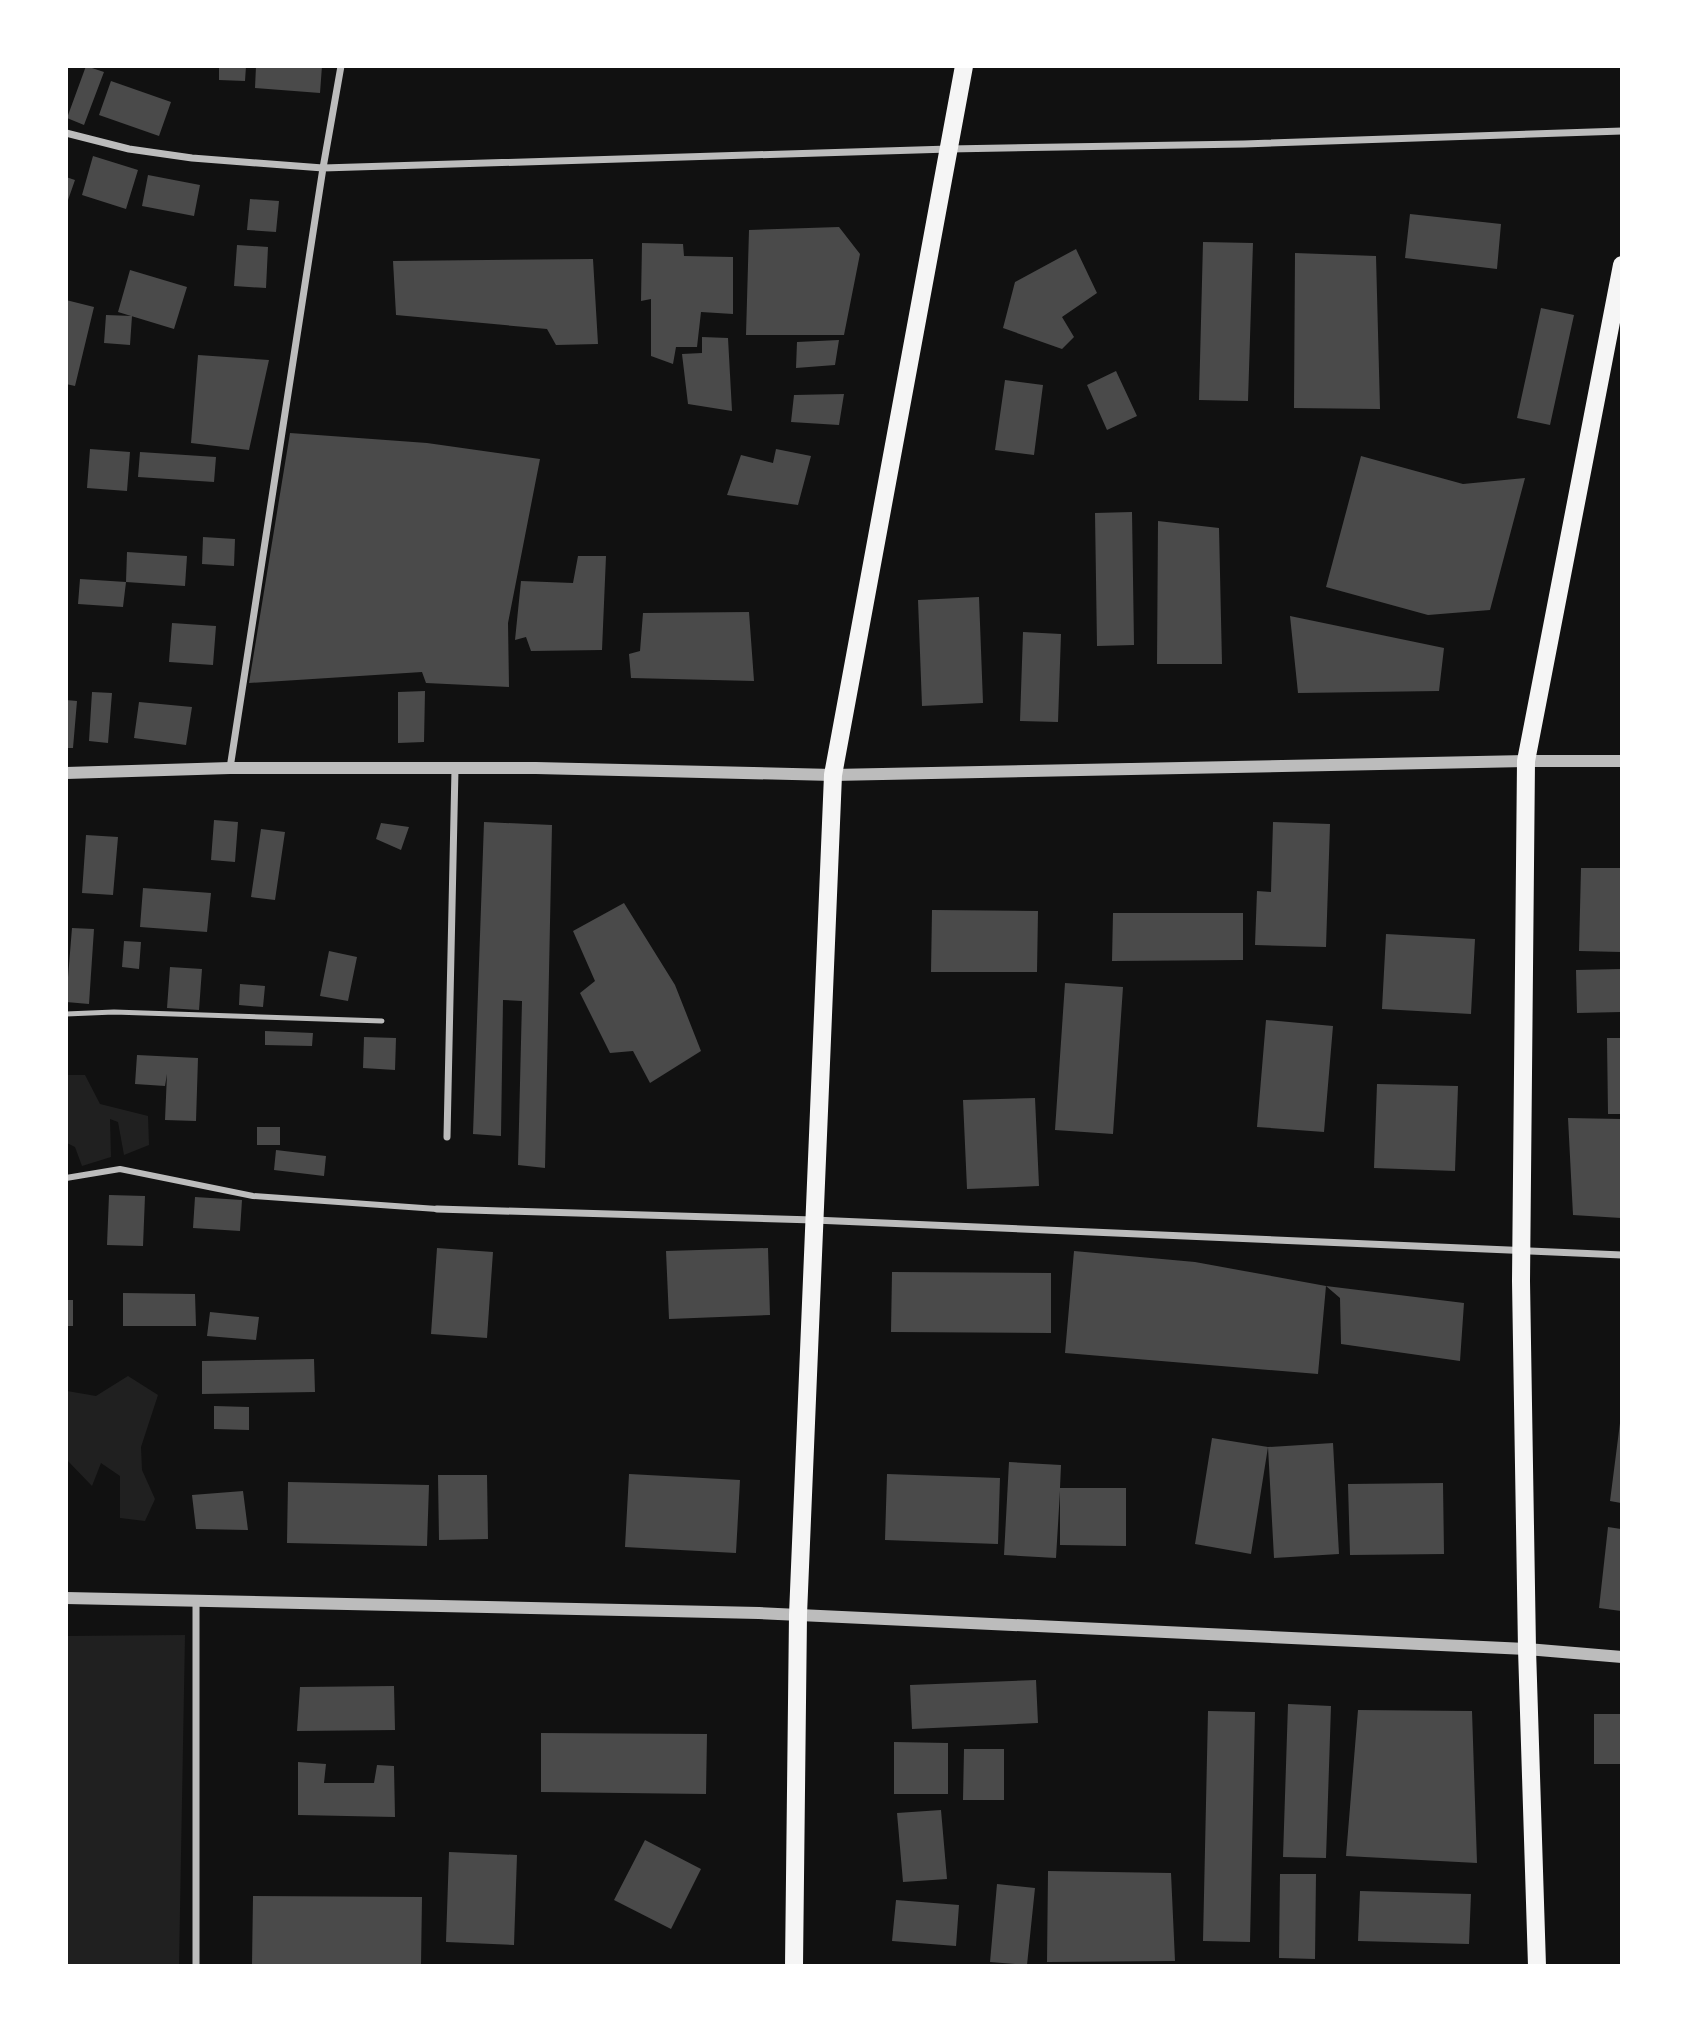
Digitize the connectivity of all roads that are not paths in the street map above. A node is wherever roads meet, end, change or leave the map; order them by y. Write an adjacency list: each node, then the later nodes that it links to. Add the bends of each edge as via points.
1 (341, 66): 6 (street)
2 (964, 66): 5 (main road)
3 (1622, 131): 5 (street)
4 (66, 133): 6 (street, via 192,158)
5 (949, 149): 6 (street); 13 (main road)
6 (323, 168): 10 (street)
7 (1622, 265): 8 (main road)
8 (1526, 761): 9 (street); 13 (street); 20 (main road)
9 (1622, 761)
10 (230, 768): 11 (street); 12 (street)
11 (455, 769): 13 (street); 16 (street)
12 (66, 773)
13 (833, 775): 19 (main road)
14 (66, 1014): 15 (lane)
15 (382, 1021)
16 (447, 1137)
17 (66, 1178): 18 (street, via 120,1169 253,1196)
18 (437, 1209): 19 (street)
19 (814, 1220): 20 (street); 24 (main road)
20 (1521, 1250): 21 (street); 25 (main road)
21 (1622, 1255)
22 (66, 1598): 23 (street)
23 (196, 1602): 24 (street); 27 (street)
24 (798, 1615): 25 (street); 28 (main road)
25 (1527, 1648): 26 (street); 29 (main road)
26 (1622, 1657)
27 (196, 1965)
28 (794, 1965)
29 (1537, 1965)

